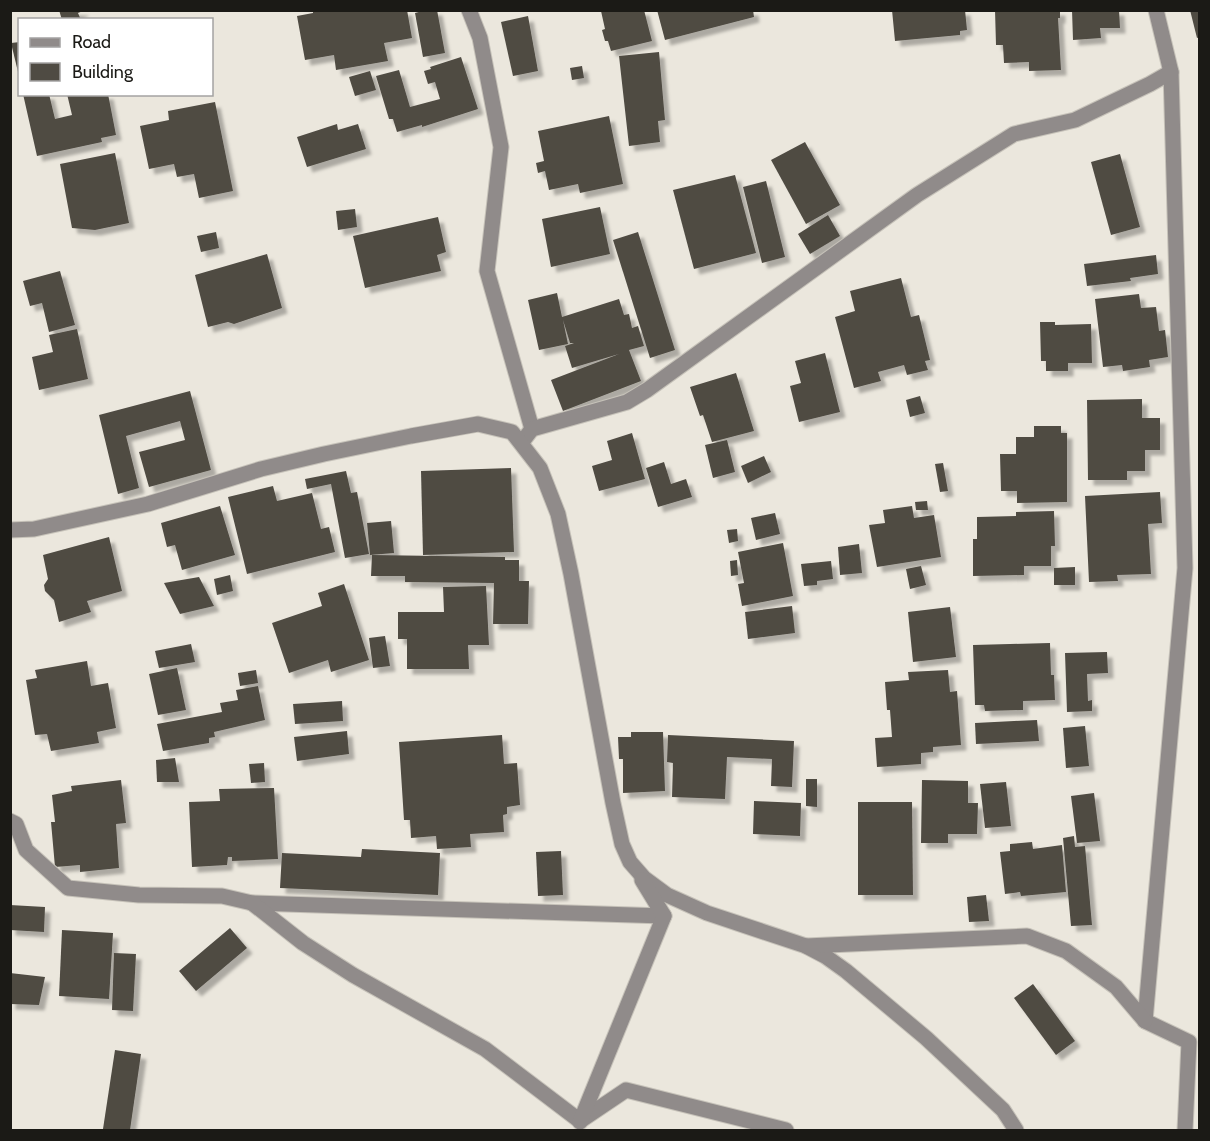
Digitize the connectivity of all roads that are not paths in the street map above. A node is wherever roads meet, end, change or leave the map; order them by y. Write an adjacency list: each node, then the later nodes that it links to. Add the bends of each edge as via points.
1 (469, 10): 4 (street, via 480,38 501,147 487,271)
2 (1156, 10): 3 (street)
3 (1171, 72): 4 (street, via 1075,120 1014,134 917,195 627,402); 12 (street, via 1185,568)
4 (532, 429): 5 (street)
5 (522, 442): 6 (street, via 512,432 478,424 313,456 148,504 34,529); 8 (street, via 540,468 563,533 613,803)
6 (10, 530)
7 (10, 821): 9 (street, via 16,824 26,850 68,888 139,895 222,896)
8 (630, 862): 10 (street); 11 (street, via 667,896)
9 (252, 903): 10 (street); 14 (street, via 353,975 485,1049)
10 (664, 916): 14 (street)
11 (806, 946): 12 (street, via 1027,936 1066,951 1116,987); 16 (street, via 846,971 926,1038 1003,1110)
12 (1144, 1021): 13 (street)
13 (1194, 1042): 17 (street)
14 (580, 1126): 15 (street, via 626,1090)
15 (786, 1131)
16 (1016, 1131)
17 (1185, 1131)

